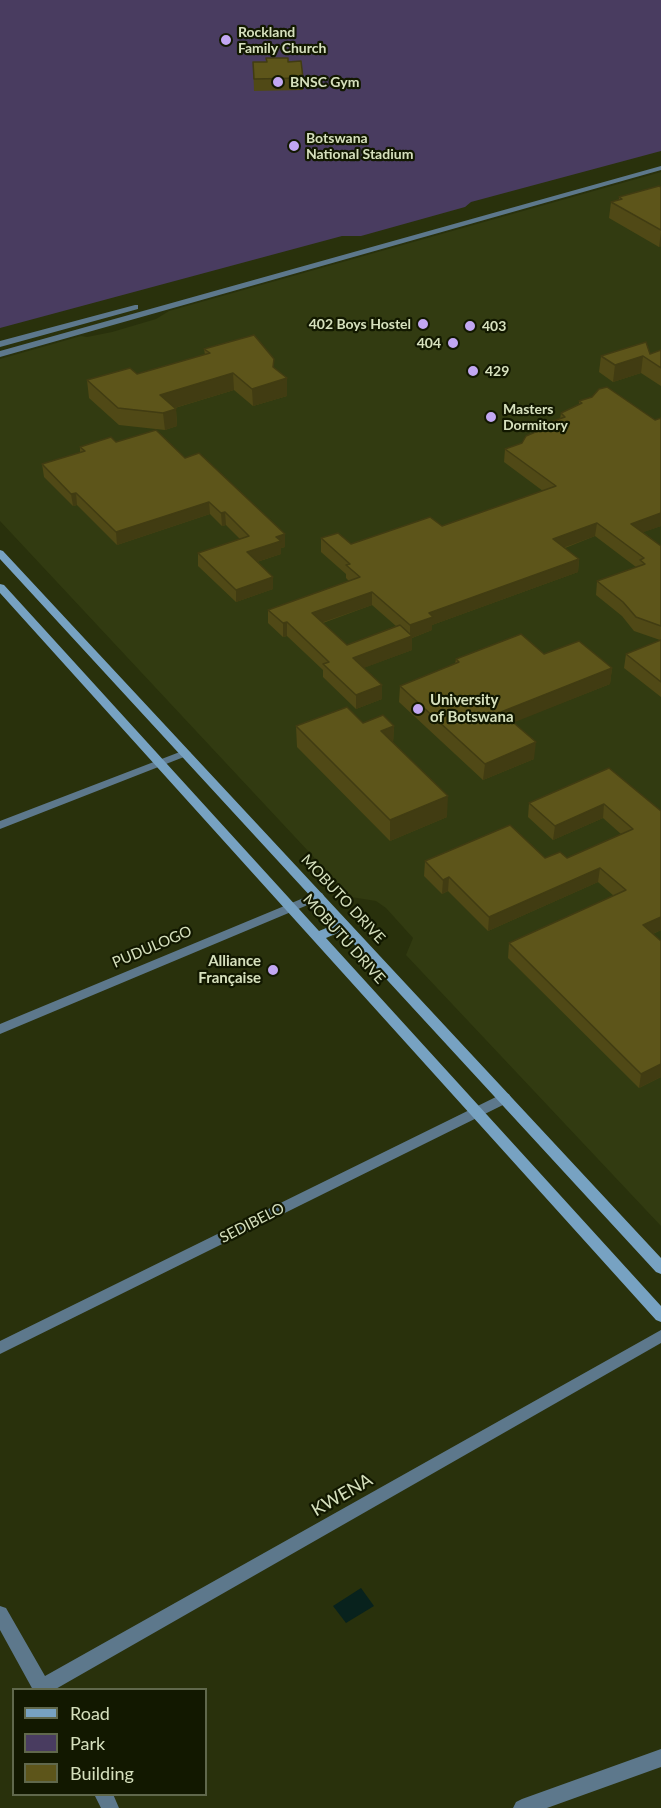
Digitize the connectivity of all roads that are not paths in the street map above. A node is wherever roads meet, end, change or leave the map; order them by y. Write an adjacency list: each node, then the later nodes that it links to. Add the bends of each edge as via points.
1 (661, 160): 3 (street)
2 (661, 168): 4 (street)
3 (0, 344)
4 (0, 354)
5 (0, 553): 7 (main road, MOBUTO DRIVE)
6 (0, 587): 8 (main road, MOBUTU DRIVE)
7 (185, 753): 8 (street); 10 (main road, MOBUTO DRIVE)
8 (161, 763): 9 (street); 11 (main road, MOBUTU DRIVE)
9 (0, 825)
10 (318, 896): 11 (street, PUDULOGO); 12 (main road, MOBUTO DRIVE)
11 (291, 906): 13 (main road, MOBUTU DRIVE); 14 (street, PUDULOGO)
12 (344, 925): 13 (main road); 15 (main road, MOBUTO DRIVE)
13 (319, 936): 16 (main road, MOBUTU DRIVE)
14 (0, 1029)
15 (504, 1098): 16 (street, SEDIBELO); 17 (main road, MOBUTO DRIVE)
16 (477, 1110): 18 (main road, MOBUTU DRIVE); 20 (street, SEDIBELO)
17 (661, 1268)
18 (661, 1316)
19 (661, 1336): 22 (street, KWENA)
20 (0, 1348)
21 (0, 1614): 22 (street)
22 (42, 1688)
23 (661, 1758): 24 (street)
24 (522, 1808)

